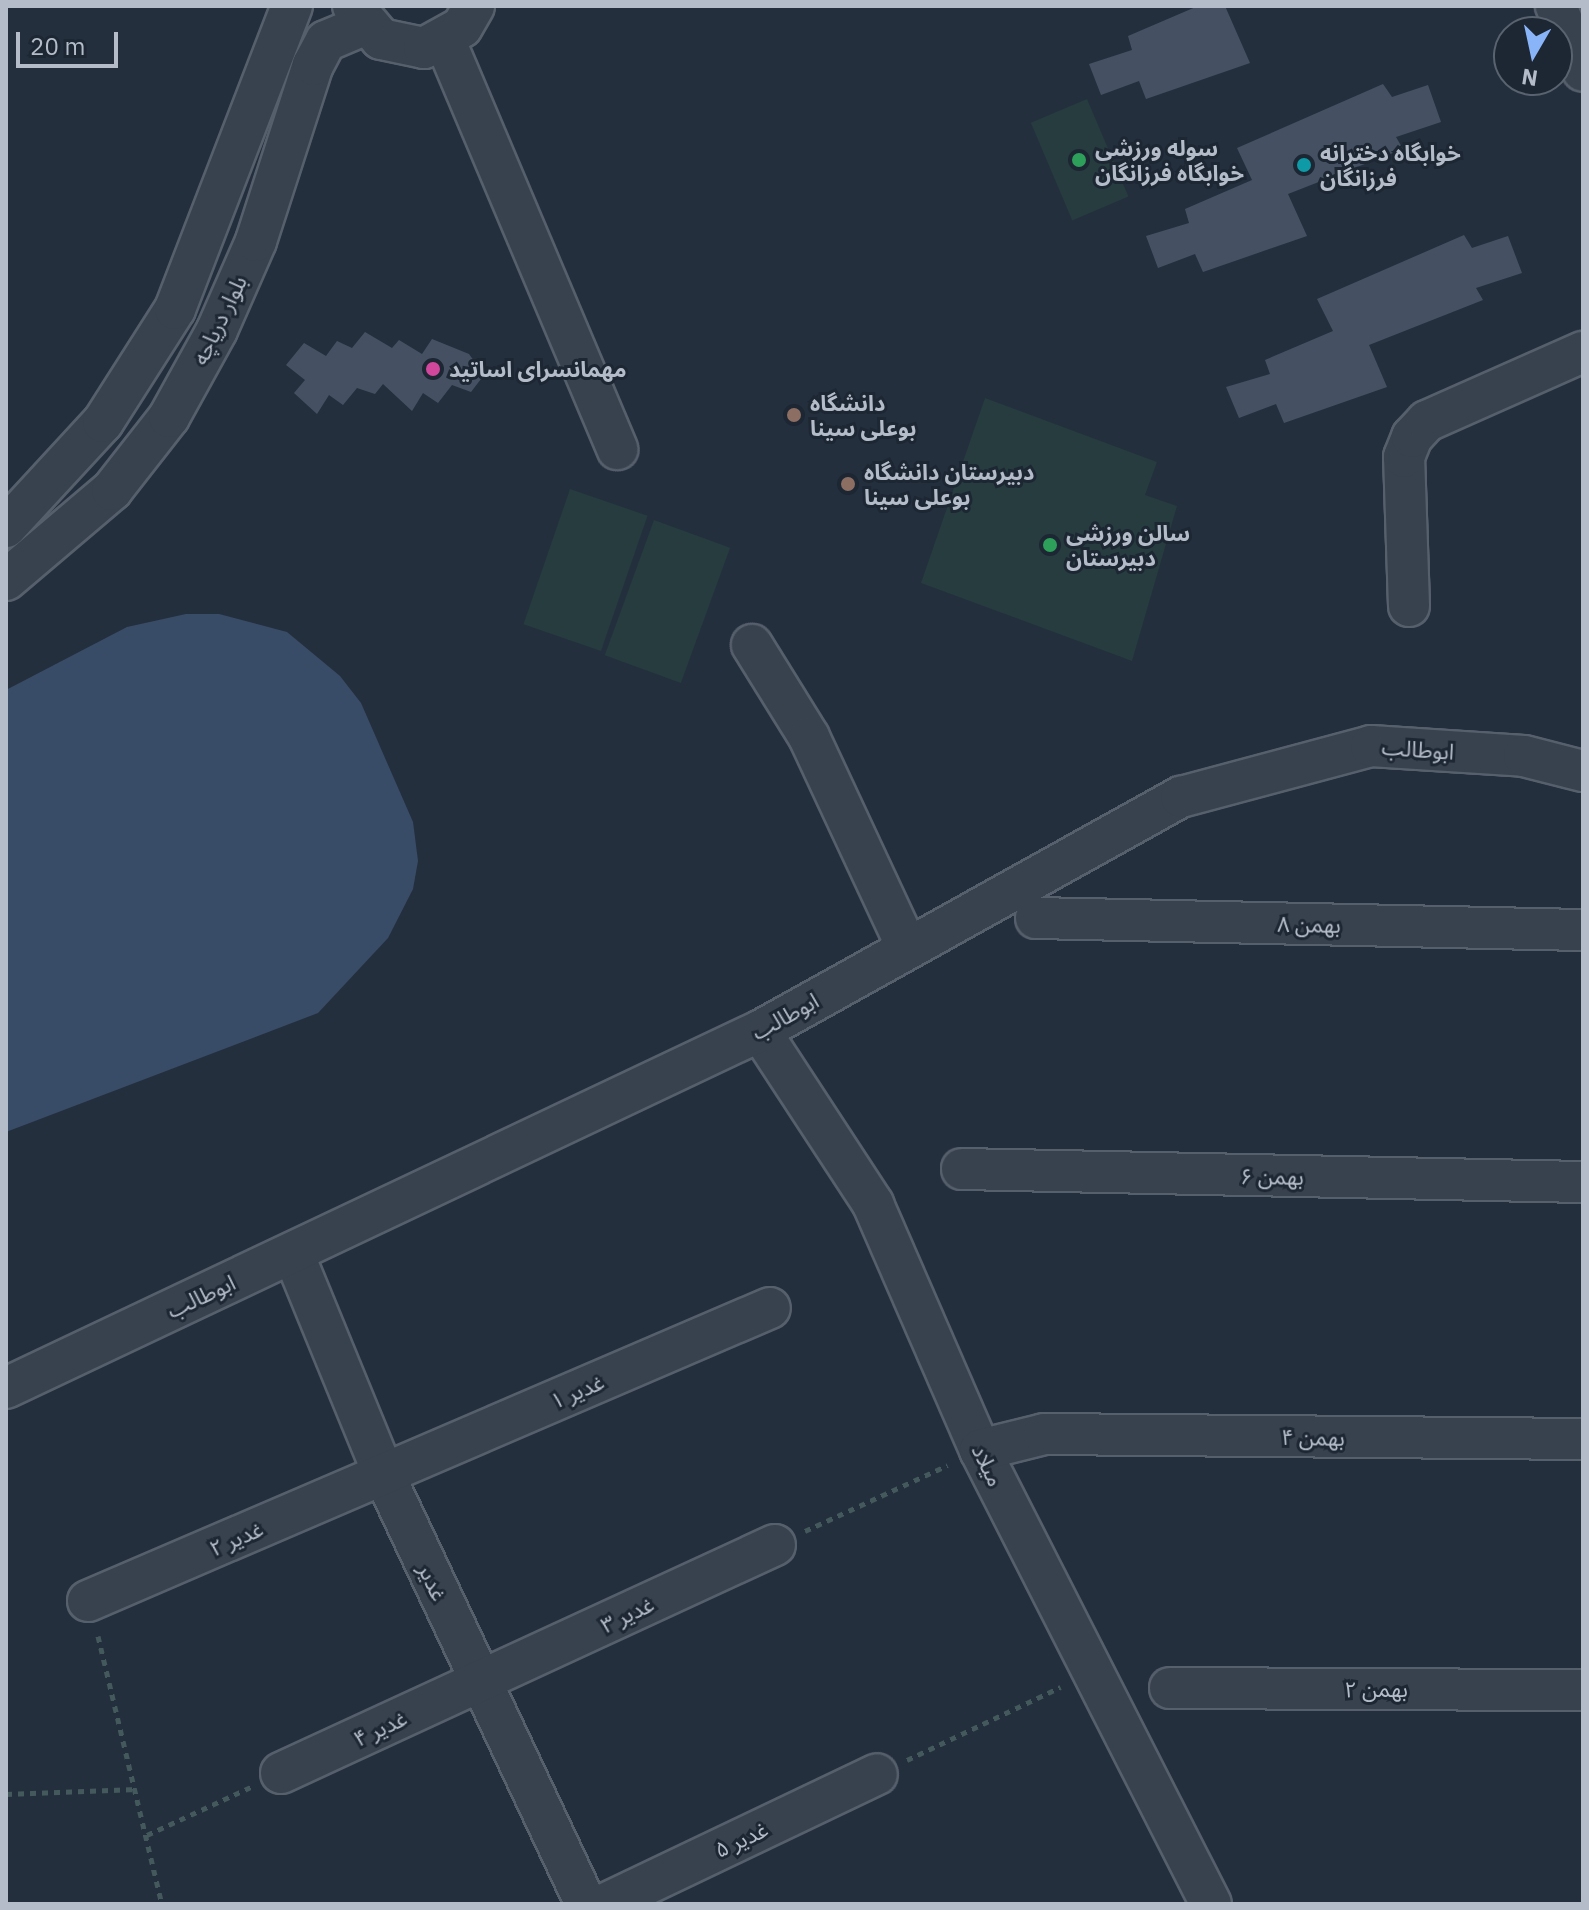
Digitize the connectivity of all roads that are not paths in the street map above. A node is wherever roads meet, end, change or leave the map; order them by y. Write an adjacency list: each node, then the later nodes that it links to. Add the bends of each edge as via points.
1 (292, 6): 9 (street, بلوار دریاچه, via 175,309 103,422)
2 (1556, 6): 6 (street)
3 (476, 7): 5 (street)
4 (358, 16): 5 (street, via 402,47); 10 (street, بلوار دریاچه, via 326,41 313,65 250,256 169,417 112,490)
5 (445, 41): 8 (street)
6 (1583, 71)
7 (1583, 352): 11 (street, via 1427,421 1412,437 1404,457)
8 (617, 449)
9 (6, 527)
10 (6, 580)
11 (1409, 606)
12 (752, 645): 16 (street, via 809,737)
13 (1583, 771): 16 (street, ابوطالب, via 1524,756 1371,746 1181,797)
14 (1036, 918): 15 (street, بهمن ۸)
15 (1583, 930)
16 (907, 947): 17 (street, ابوطالب)
17 (760, 1031): 20 (street, ابوطالب); 24 (street, میلاد, via 873,1204)
18 (962, 1169): 19 (street, بهمن ۶)
19 (1583, 1182)
20 (293, 1253): 22 (street, ابوطالب); 25 (street, غدیر)
21 (770, 1308): 25 (street, غدیر ۱)
22 (6, 1388)
23 (1583, 1439): 24 (street, بهمن ۴, via 1044,1434)
24 (980, 1450): 35 (street, میلاد)
25 (384, 1475): 27 (street, غدیر ۲); 28 (street, غدیر)
26 (775, 1545): 28 (street, غدیر ۳)
27 (88, 1601)
28 (479, 1682): 31 (street, غدیر ۴); 33 (street, غدیر)
29 (1170, 1688): 30 (street, بهمن ۲)
30 (1583, 1690)
31 (281, 1773)
32 (877, 1774): 34 (street, غدیر ۵)
33 (586, 1904)
34 (605, 1904)
35 (1211, 1904)

